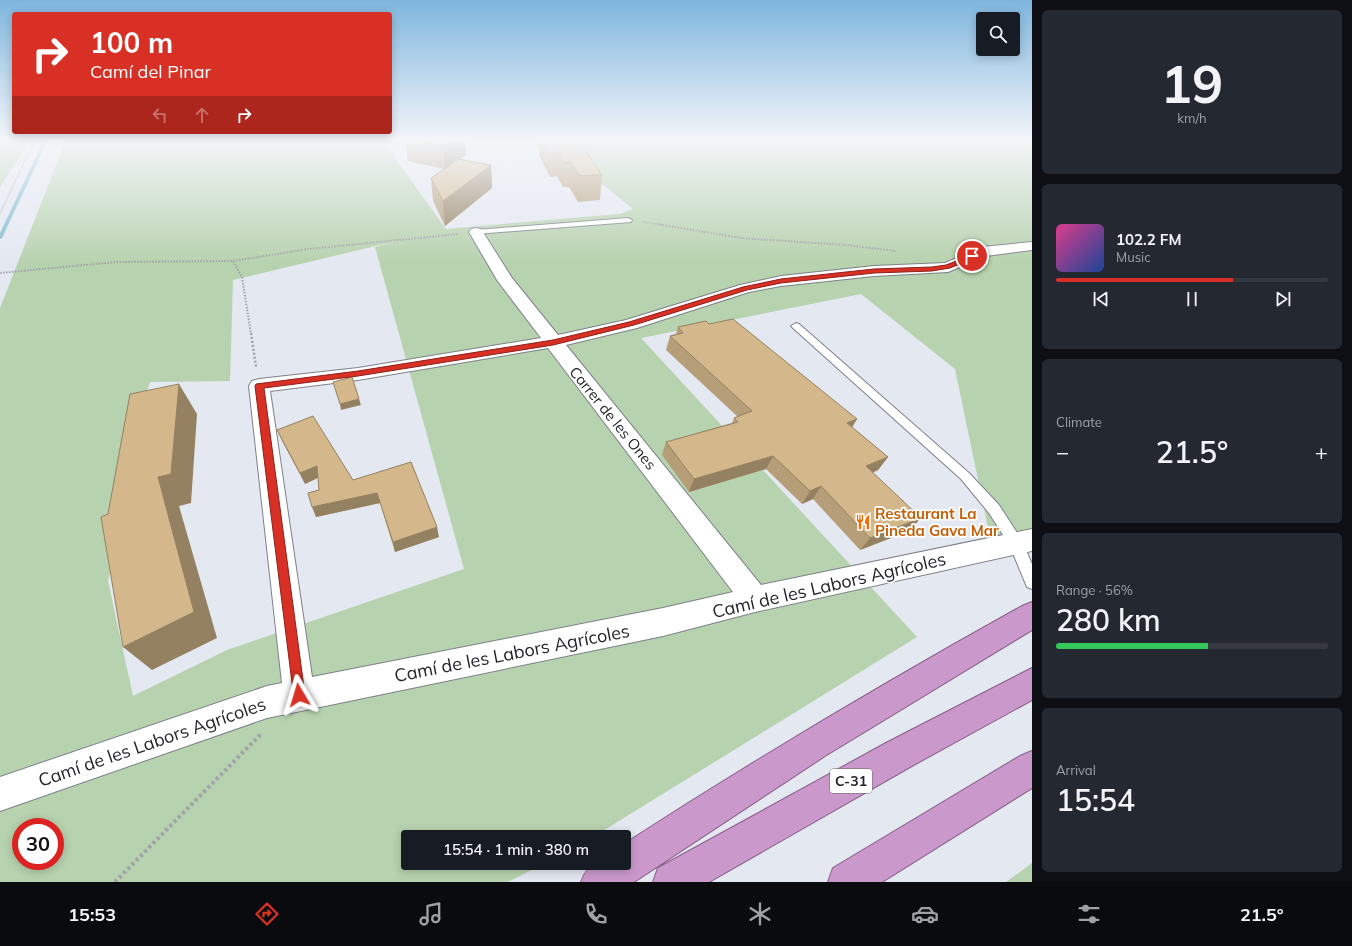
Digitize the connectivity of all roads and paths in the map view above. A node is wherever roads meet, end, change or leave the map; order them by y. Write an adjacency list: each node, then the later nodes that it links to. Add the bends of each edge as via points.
1 (15, 181): 2 (path)
2 (0, 213)
3 (628, 220): 4 (lane); 6 (path, via 741,238 846,245)
4 (476, 232): 7 (path, via 308,249); 10 (street, Carrer de les Ones, via 505,280)
5 (1032, 246): 10 (street, via 982,252 948,267 850,273 746,288 631,324)
6 (897, 252)
7 (233, 261): 8 (path, via 179,259); 11 (path, via 242,277)
8 (0, 273)
9 (796, 326): 12 (lane, via 965,476)
10 (553, 342): 11 (street, via 358,374); 14 (street, Carrer de les Ones)
11 (259, 386): 17 (street)
12 (1024, 542): 13 (lane); 14 (street, Camí de les Labors Agrícoles)
13 (1032, 582)
14 (755, 599): 17 (street, Camí de les Labors Agrícoles, via 663,622)
15 (1032, 615): 22 (highway, via 896,694)
16 (1032, 683): 23 (highway, C-31)
17 (299, 695): 20 (street, Camí de les Labors Agrícoles, via 267,702)
18 (266, 729): 21 (path)
19 (1032, 768): 24 (highway)
20 (0, 794)
21 (115, 882)
22 (600, 882)
23 (672, 882)
24 (847, 882)

